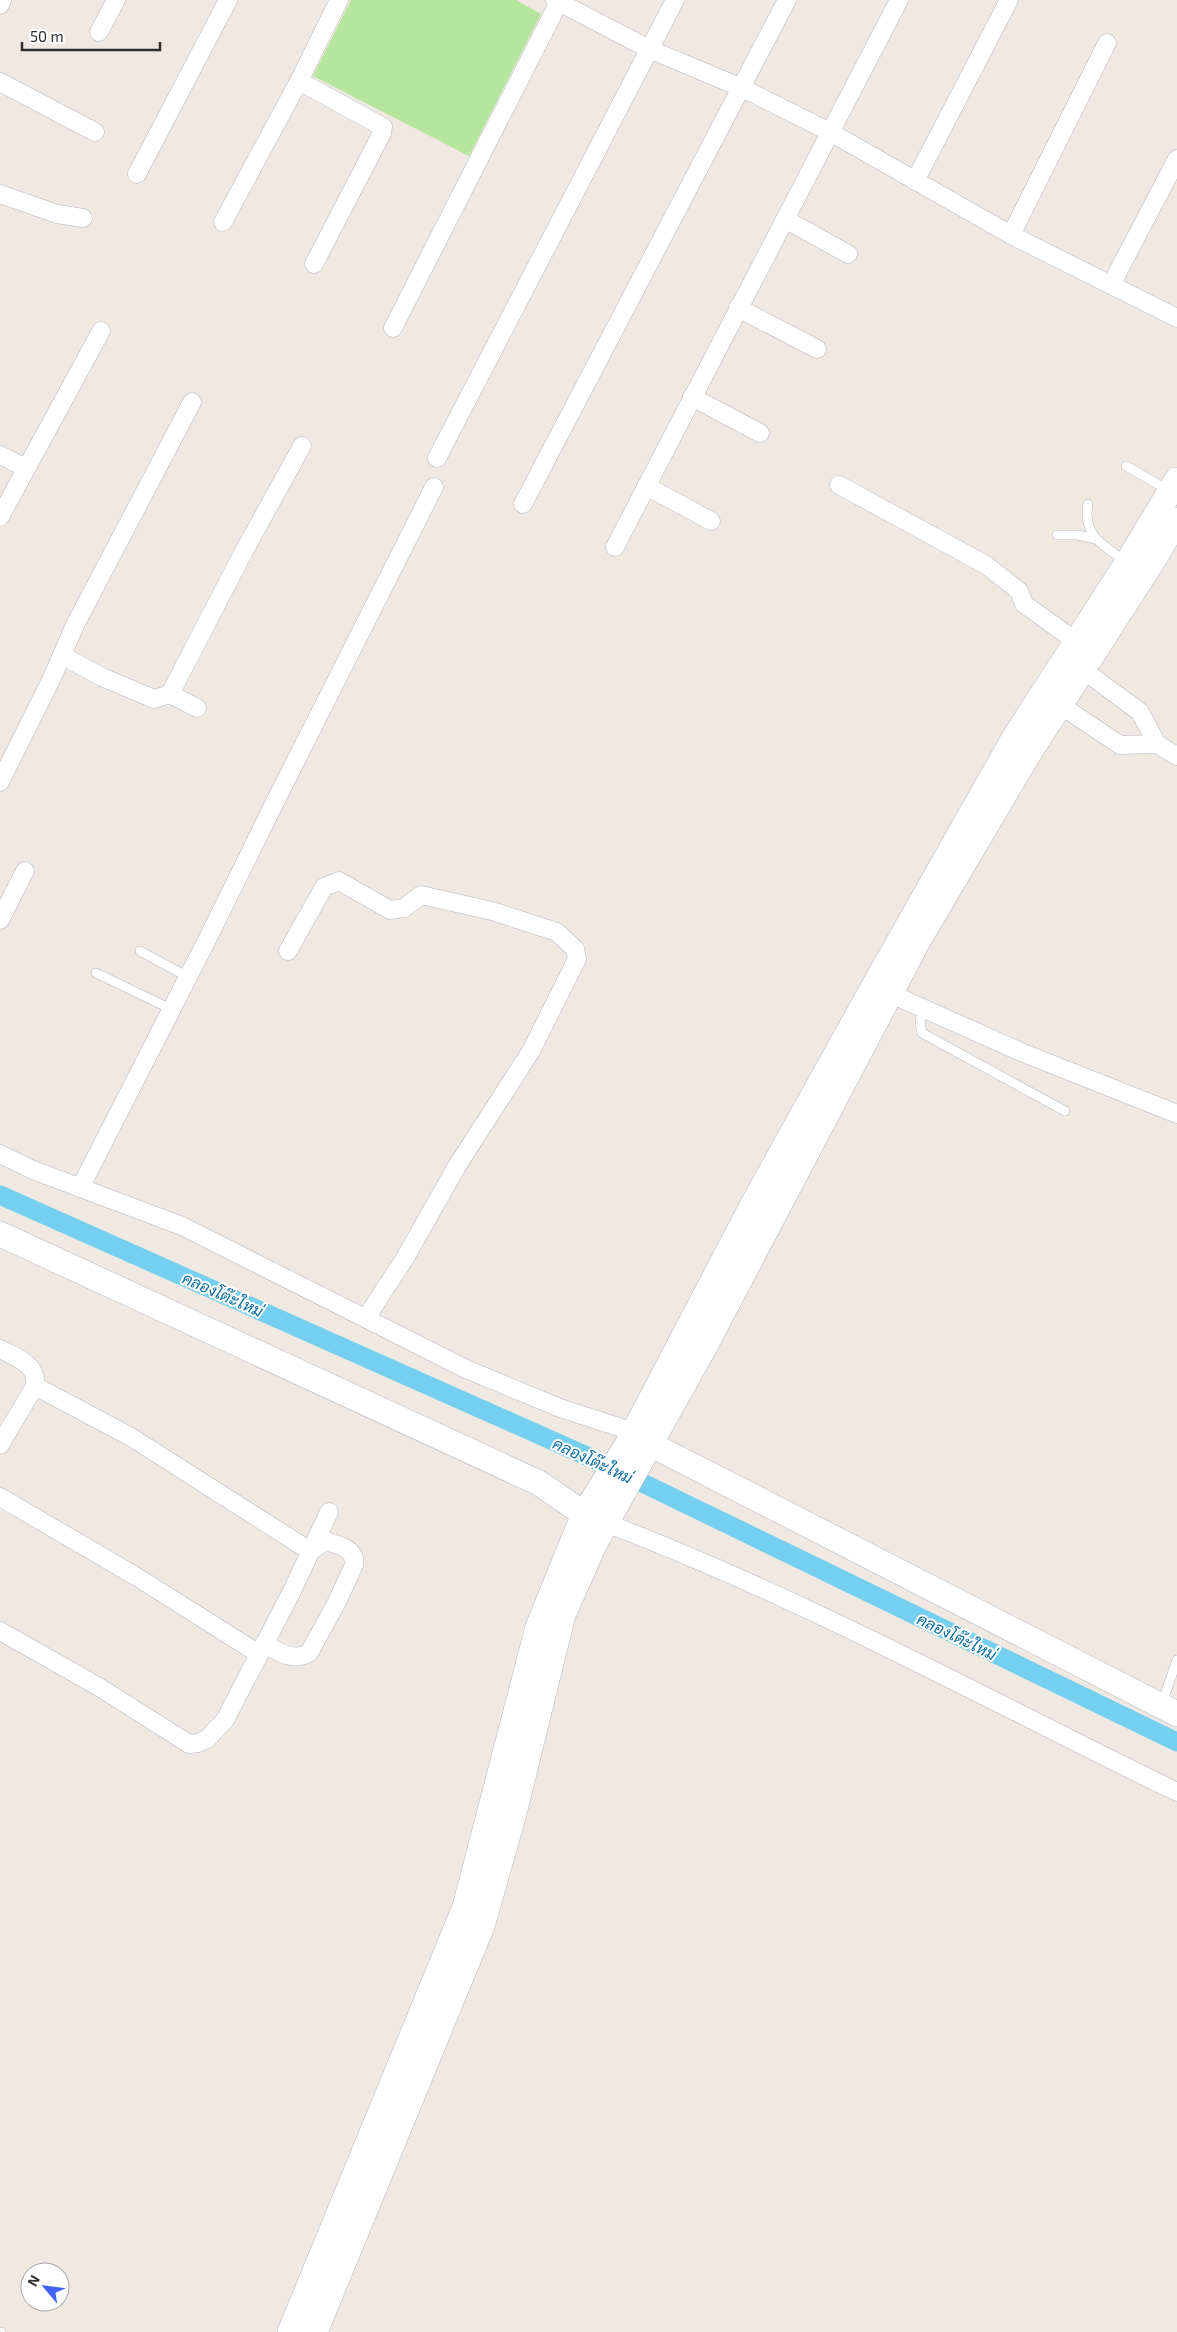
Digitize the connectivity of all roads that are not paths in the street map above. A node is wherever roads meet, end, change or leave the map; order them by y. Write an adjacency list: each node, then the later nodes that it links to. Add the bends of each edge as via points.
1 (2, 0): 10 (street)
2 (116, 0): 11 (street)
3 (228, 0): 20 (street)
4 (338, 0): 15 (street)
5 (675, 0): 13 (street)
6 (787, 0): 16 (street)
7 (899, 0): 18 (street)
8 (1009, 0): 21 (street)
9 (558, 1): 13 (street); 32 (street)
10 (0, 5)
11 (99, 32)
12 (1107, 43): 26 (street)
13 (649, 49): 16 (street); 40 (street)
14 (0, 82): 17 (street)
15 (299, 82): 25 (street); 28 (street, via 383,127)
16 (742, 88): 18 (street); 47 (street)
17 (95, 132)
18 (830, 132): 21 (street); 24 (street)
19 (1177, 159): 29 (street)
20 (138, 174)
21 (915, 181): 26 (street)
22 (0, 194): 23 (street, via 57,214)
23 (83, 218)
24 (785, 219): 27 (street); 30 (street)
25 (223, 222)
26 (1011, 235): 29 (street)
27 (848, 254)
28 (314, 264)
29 (1111, 285): 31 (street)
30 (738, 308): 34 (street); 35 (street)
31 (1177, 318)
32 (393, 328)
33 (101, 331): 42 (street)
34 (818, 349)
35 (692, 397): 37 (street); 44 (street)
36 (192, 402): 57 (street, via 88,598)
37 (760, 433)
38 (302, 446): 59 (street)
39 (0, 455): 42 (street)
40 (437, 458)
41 (1126, 466): 43 (lane)
42 (26, 468): 49 (street)
43 (1174, 485): 55 (street)
44 (646, 486): 51 (street); 54 (street)
45 (839, 486): 56 (street, via 986,565 1019,590 1024,604)
46 (434, 487): 70 (street)
47 (522, 504)
48 (1088, 504): 53 (lane, via 1088,529)
49 (0, 517)
50 (1177, 520): 58 (street)
51 (711, 521)
52 (1057, 535): 53 (lane, via 1078,535)
53 (1096, 540): 55 (lane)
54 (615, 547)
55 (1127, 563): 56 (street)
56 (1076, 642): 82 (street, via 1014,738 754,1202)
57 (62, 656): 59 (street, via 154,699); 64 (street)
58 (1083, 670): 60 (street); 62 (street, via 1140,712)
59 (170, 694): 61 (street)
60 (1060, 705): 62 (street, via 1120,745); 71 (street, via 918,942)
61 (198, 708)
62 (1157, 744): 63 (street)
63 (1177, 756)
64 (0, 782)
65 (25, 871): 66 (street)
66 (0, 920)
67 (140, 951): 70 (lane)
68 (288, 951): 79 (street, via 324,887 338,881 390,910 404,908 421,895 492,911 557,932 575,949 576,959 531,1051)
69 (96, 973): 73 (lane)
70 (188, 977): 73 (street)
71 (891, 994): 72 (street); 82 (street, via 704,1348)
72 (924, 1008): 74 (lane, via 920,1021 922,1032); 75 (street, via 1021,1052)
73 (172, 1009): 77 (street)
74 (1066, 1111)
75 (1177, 1114)
76 (0, 1154): 77 (street)
77 (80, 1188): 79 (street, via 182,1226)
78 (0, 1234): 86 (street)
79 (366, 1318): 82 (street, via 466,1369)
80 (0, 1350): 81 (street, via 30,1366 36,1375)
81 (35, 1386): 83 (street); 87 (street, via 131,1437)
82 (640, 1442): 86 (street); 91 (street)
83 (0, 1445)
84 (0, 1497): 89 (street)
85 (330, 1512): 87 (street)
86 (599, 1513): 92 (street, via 900,1652); 93 (street, via 538,1627 465,1907); 94 (street, via 563,1615 513,1817 482,1926)
87 (310, 1551): 89 (street); 89 (street, via 326,1541 353,1554 354,1565 336,1604 309,1653 292,1658)
88 (0, 1631): 89 (street, via 99,1687 189,1744 207,1739 225,1720)
89 (262, 1649)
90 (1177, 1660): 91 (lane)
91 (1169, 1710)
92 (1177, 1792)
93 (290, 2332)
94 (315, 2332)

